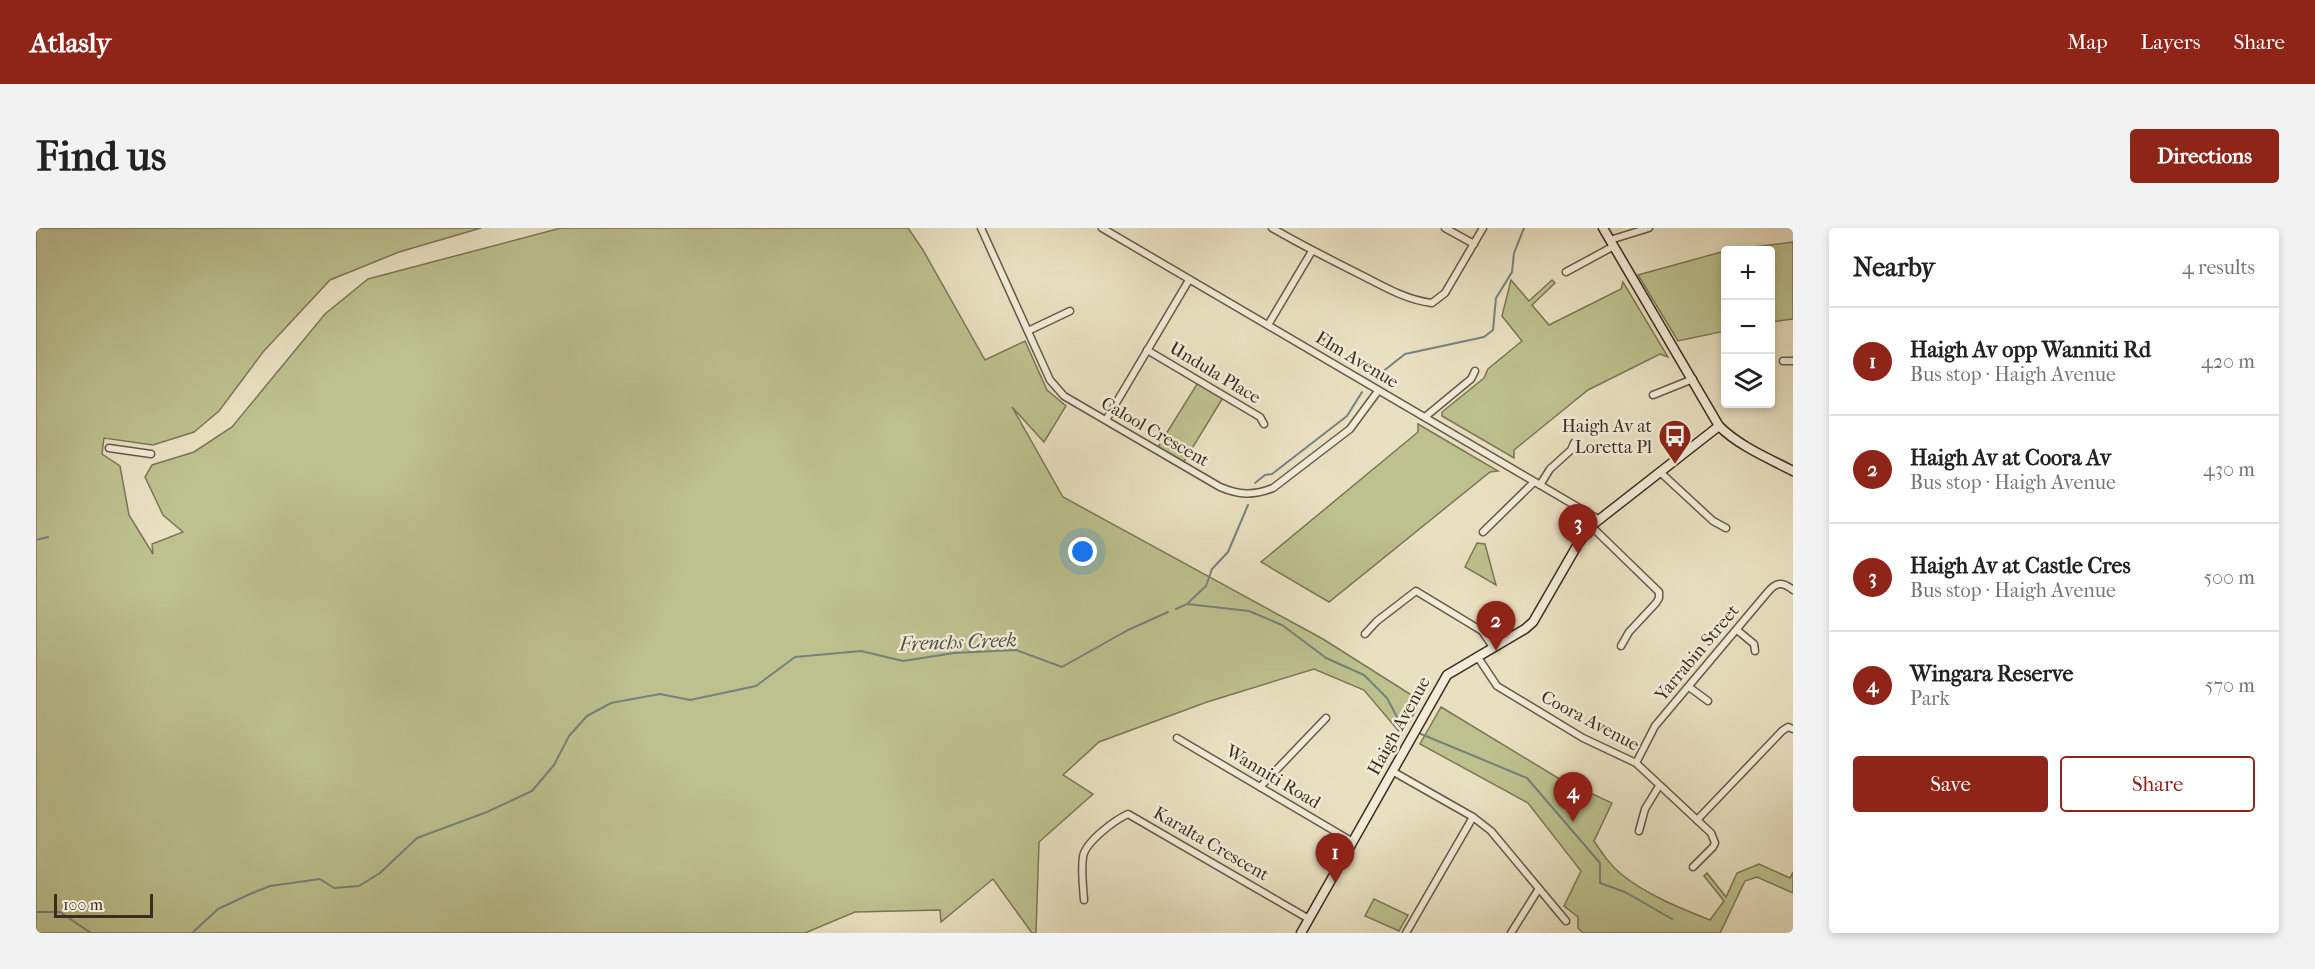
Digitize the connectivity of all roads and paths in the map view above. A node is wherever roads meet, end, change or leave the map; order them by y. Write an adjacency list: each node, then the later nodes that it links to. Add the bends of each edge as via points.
1 (981, 228): 15 (street, Calool Crescent)
2 (1102, 228): 12 (street, Elm Avenue)
3 (1272, 228): 10 (street)
4 (1445, 228): 9 (street)
5 (1483, 228): 9 (street)
6 (1603, 228): 8 (street)
7 (1649, 228): 8 (street)
8 (1612, 243): 11 (street); 20 (street)
9 (1474, 244): 10 (street, via 1445,293 1432,303 1415,301)
10 (1312, 251): 14 (street)
11 (1566, 272)
12 (1189, 279): 14 (street, Elm Avenue); 16 (street)
13 (1070, 311): 15 (street)
14 (1268, 325): 21 (street, Elm Avenue)
15 (1028, 331): 24 (street, Calool Crescent, via 1050,380 1064,396)
16 (1147, 350): 24 (street); 25 (street, Undula Place, via 1260,417)
17 (1783, 361): 18 (street)
18 (1793, 361)
19 (1475, 371): 23 (street, via 1471,379)
20 (1693, 379): 22 (street); 26 (street)
21 (1378, 391): 23 (street, Elm Avenue); 24 (street, Calool Crescent, via 1350,429 1260,494 1245,495 1220,487)
22 (1653, 395)
23 (1425, 417): 32 (street, Elm Avenue)
24 (1106, 420)
25 (1264, 424)
26 (1719, 426): 30 (street); 31 (street, Haigh Avenue)
27 (1574, 443): 32 (street)
28 (109, 447): 29 (street)
29 (151, 454)
30 (1793, 471)
31 (1660, 472): 33 (street, Haigh Avenue); 35 (street, via 1713,521)
32 (1537, 483): 33 (street, Elm Avenue); 36 (street)
33 (1598, 519): 34 (street, Haigh Avenue)
34 (1590, 526): 40 (street, via 1659,592 1656,603); 41 (street, Haigh Avenue, via 1533,622)
35 (1726, 528)
36 (1483, 532)
37 (1793, 590): 38 (street, Yarrabin Street, via 1785,584 1774,585)
38 (1737, 630): 42 (street, via 1754,644); 44 (street, Yarrabin Street)
39 (1365, 634): 41 (street, via 1416,591 1482,631)
40 (1621, 646)
41 (1493, 647): 43 (street, Haigh Avenue)
42 (1755, 651)
43 (1477, 656): 49 (street, Coora Avenue, via 1497,686 1583,738); 50 (street, Haigh Avenue, via 1447,675)
44 (1689, 687): 45 (street); 49 (street, Yarrabin Street, via 1655,726)
45 (1708, 701)
46 (1326, 718): 52 (street)
47 (1793, 729): 54 (street, via 1782,731)
48 (1177, 738): 52 (street, Wanniti Road)
49 (1636, 763): 51 (street, Coora Avenue)
50 (1392, 771): 53 (street); 56 (street, Haigh Avenue)
51 (1659, 786): 54 (street, Coora Avenue); 55 (street, via 1645,809)
52 (1260, 787): 56 (street, Wanniti Road)
53 (1473, 817): 58 (street, via 1491,831); 63 (street)
54 (1697, 820): 57 (street, Coora Avenue, via 1711,833 1714,843)
55 (1639, 831)
56 (1353, 842): 60 (street, Haigh Avenue)
57 (1693, 867)
58 (1538, 890): 61 (street); 64 (street)
59 (1084, 900): 60 (street, Karalta Crescent, via 1086,847 1128,814)
60 (1309, 919): 62 (street, Haigh Avenue)
61 (1566, 921)
62 (1301, 933)
63 (1406, 933)
64 (1511, 933)

